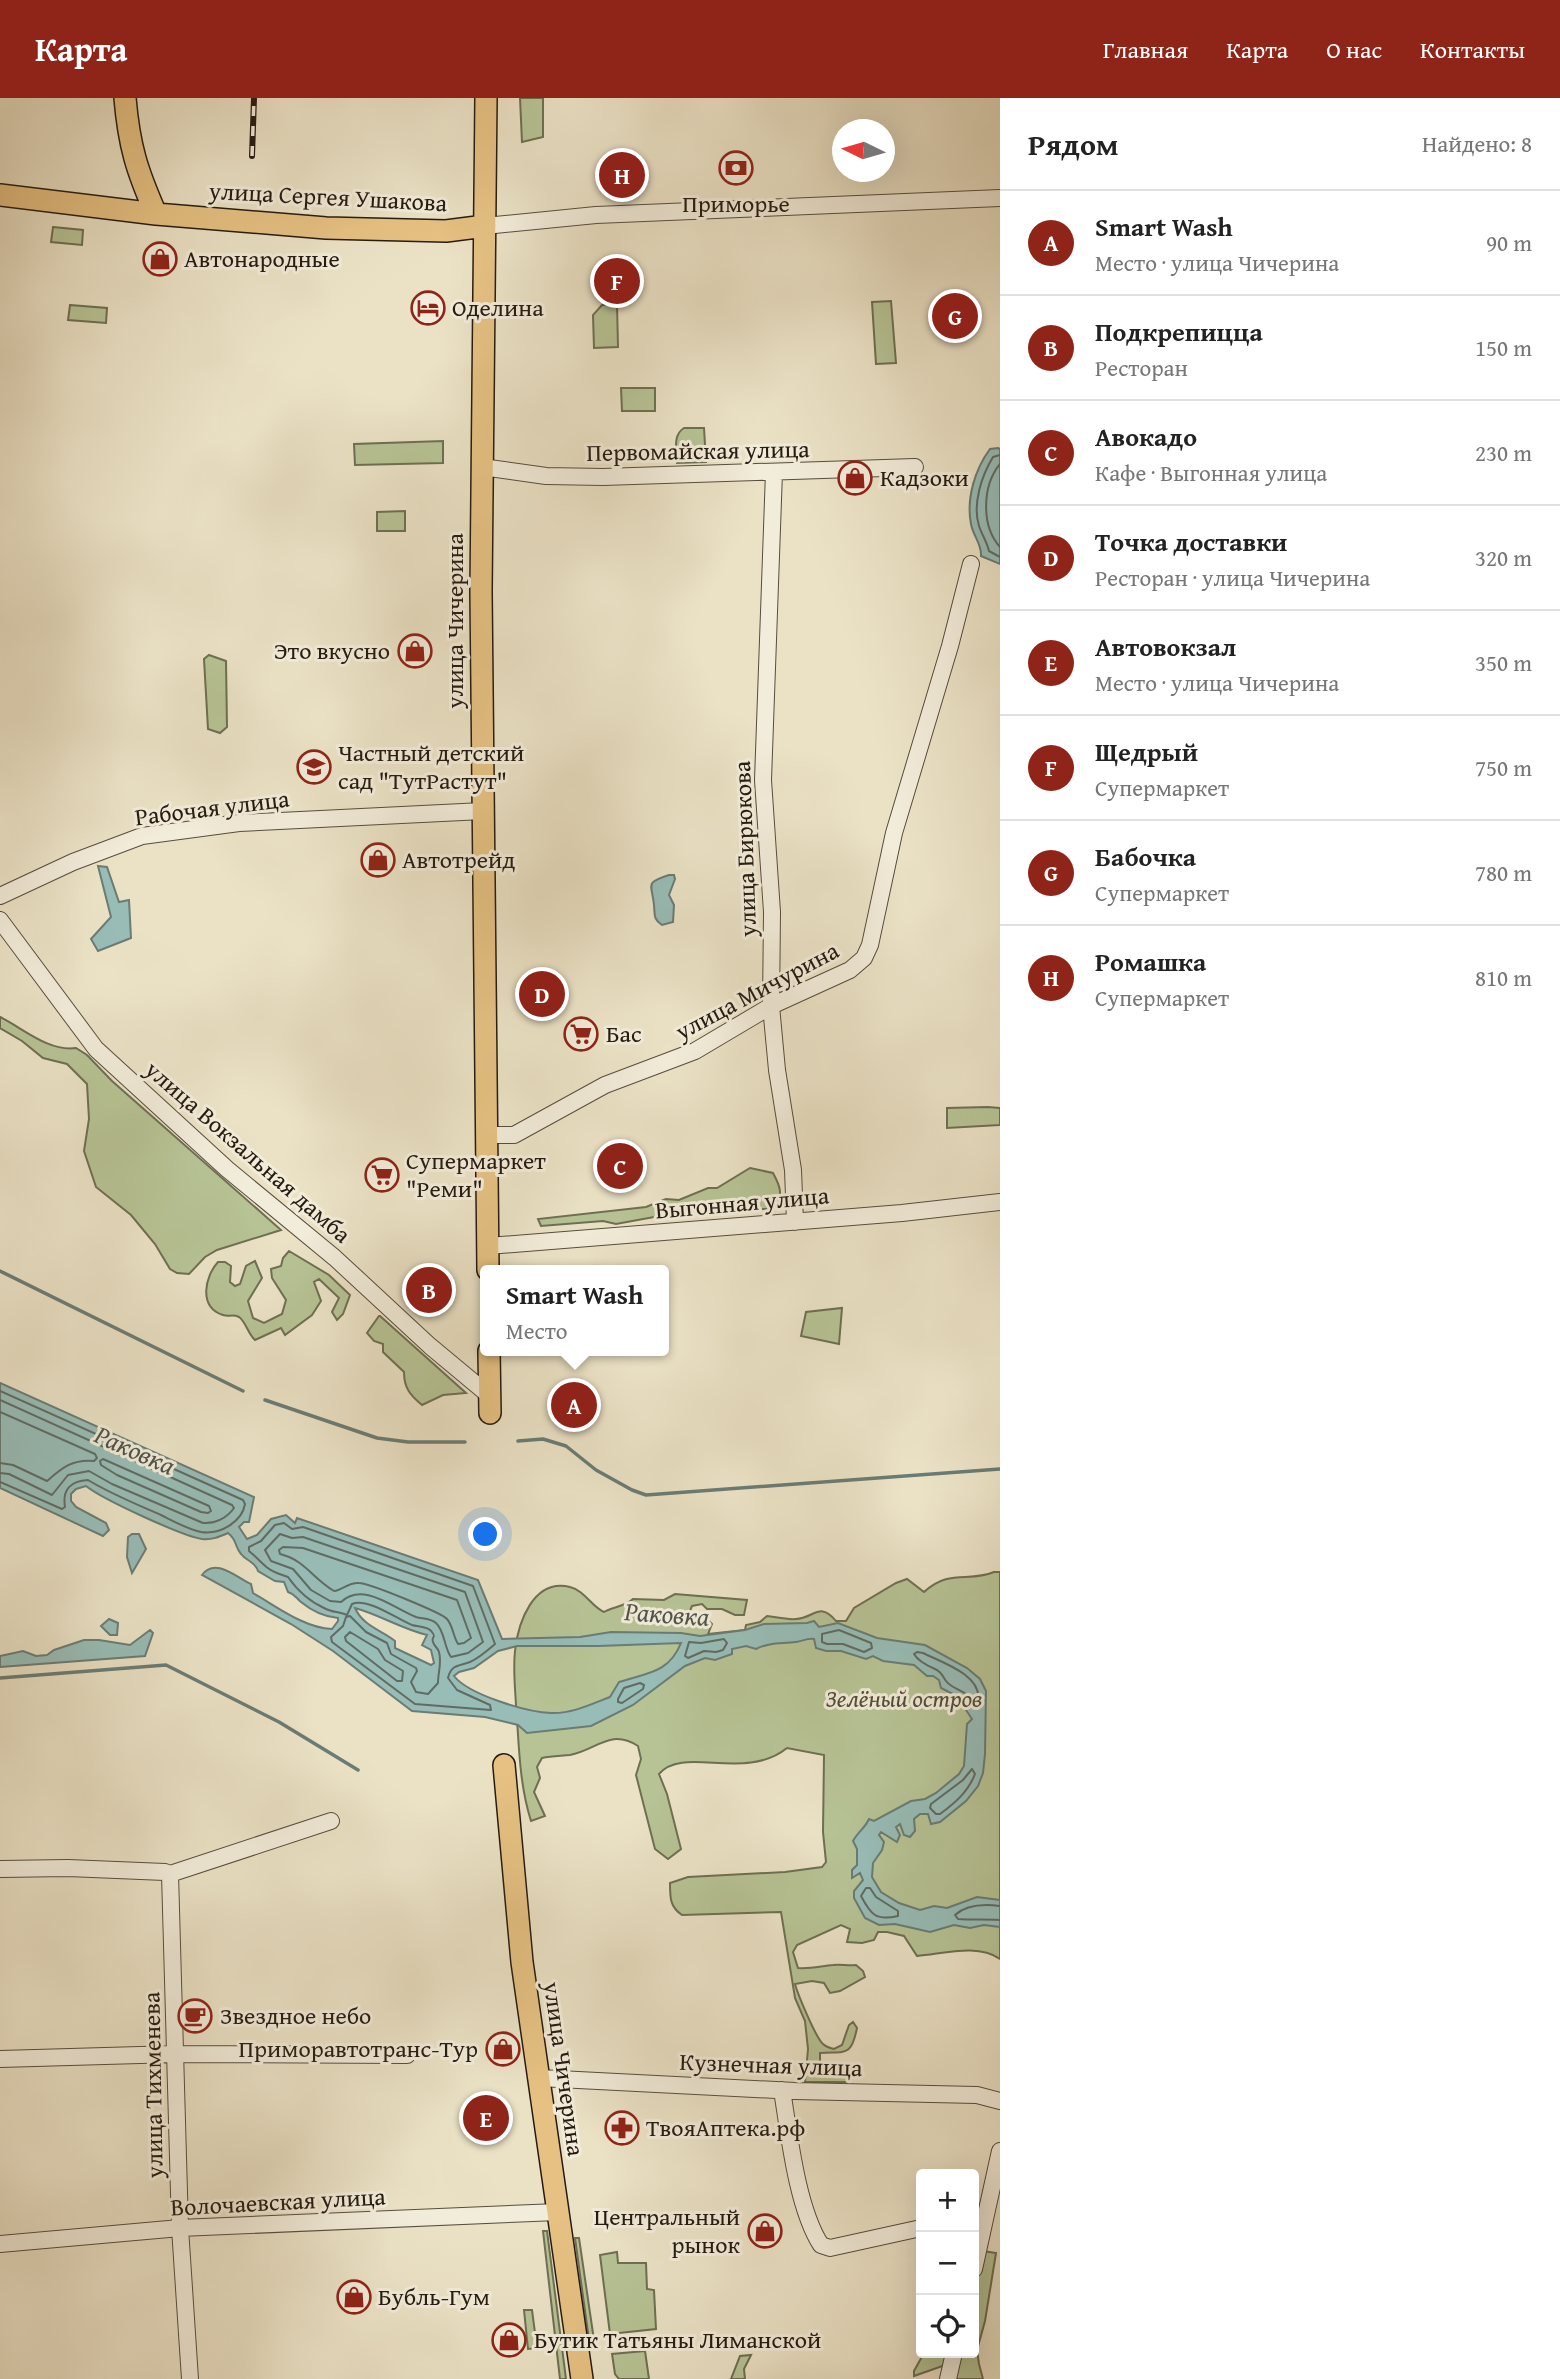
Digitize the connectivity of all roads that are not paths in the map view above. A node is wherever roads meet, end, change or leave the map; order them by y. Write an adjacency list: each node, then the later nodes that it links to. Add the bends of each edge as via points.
1 (125, 98): 5 (main road, via 130,144)
2 (486, 98): 6 (main road, улица Чичерина)
3 (0, 195): 5 (main road, улица Сергея Ушакова)
4 (1000, 198): 6 (street, улица Сергея Ушакова, via 596,215)
5 (156, 214): 6 (main road, улица Сергея Ушакова, via 369,230 446,231)
6 (485, 226): 7 (main road, улица Чичерина)
7 (482, 467): 9 (street, Первомайская улица, via 546,476); 11 (main road, улица Чичерина)
8 (915, 467): 9 (street, Первомайская улица)
9 (774, 472): 14 (street, улица Бирюкова, via 763,780 772,912)
10 (971, 564): 14 (street, улица Мичурина, via 894,833 870,946 850,970)
11 (483, 811): 12 (street, Рабочая улица, via 239,822 142,836); 15 (main road, улица Чичерина)
12 (0, 897)
13 (0, 920): 21 (street, улица Вокзальная дамба, via 96,1049 227,1169 335,1258)
14 (771, 1006): 15 (street, улица Мичурина, via 695,1051 606,1085 514,1135); 17 (street, улица Бирюкова, via 793,1170)
15 (487, 1135): 18 (main road, улица Чичерина)
16 (1000, 1202): 17 (street, Выгонная улица)
17 (795, 1222): 18 (street, Выгонная улица)
18 (488, 1246): 19 (main road, улица Чичерина)
19 (488, 1265)
20 (489, 1356): 21 (main road)
21 (490, 1404)
22 (504, 1765): 29 (main road, улица Чичерина)
23 (331, 1821): 25 (street)
24 (0, 1869): 25 (street)
25 (170, 1874): 26 (street, улица Тихменева)
26 (175, 2054): 27 (street); 28 (street); 35 (street, улица Тихменева)
27 (407, 2056)
28 (0, 2059)
29 (539, 2078): 30 (street, Кузнечная улица); 33 (main road, улица Чичерина)
30 (782, 2090): 31 (street, Кузнечная улица, via 977,2095); 36 (street, via 811,2229 821,2245 830,2248)
31 (1000, 2101)
32 (1000, 2151): 34 (street)
33 (558, 2212): 35 (street, Волочаевская улица); 41 (main road, улица Чичерина)
34 (986, 2227): 38 (street)
35 (180, 2228): 37 (street, Волочаевская улица); 40 (street, улица Тихменева)
36 (916, 2229)
37 (0, 2244)
38 (979, 2252)
39 (953, 2358): 42 (street)
40 (190, 2379)
41 (582, 2379)
42 (948, 2379)

